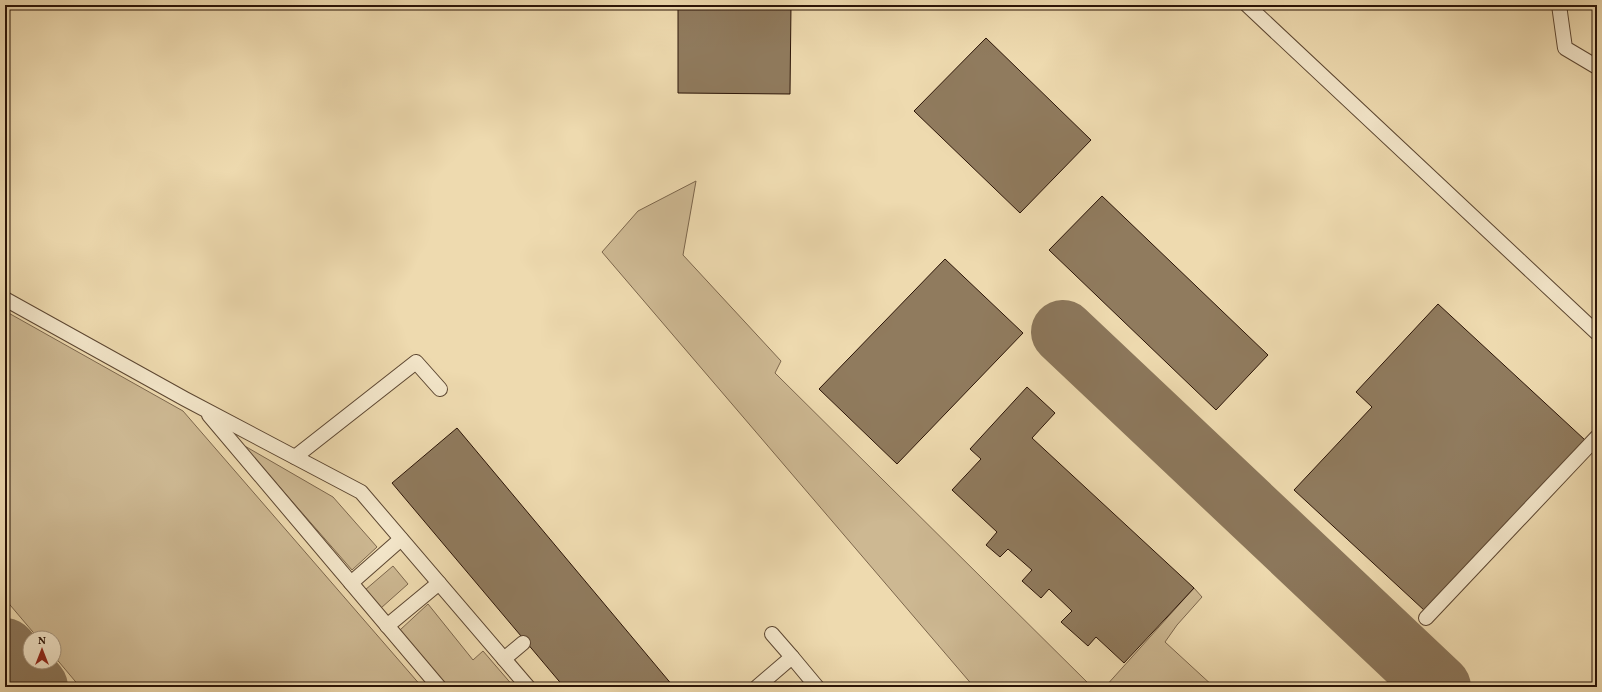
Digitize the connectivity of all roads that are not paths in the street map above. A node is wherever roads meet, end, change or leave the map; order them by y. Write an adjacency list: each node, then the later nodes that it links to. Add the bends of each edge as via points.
1 (1247, 5): 5 (lane)
2 (1559, 5): 3 (lane, via 1565,48)
3 (1597, 67)
4 (5, 299): 7 (lane)
5 (1597, 333)
6 (440, 389): 9 (lane, via 416,362)
7 (203, 409): 9 (lane); 11 (lane)
8 (1597, 437): 13 (lane)
9 (295, 457): 10 (lane, via 361,492)
10 (401, 539): 11 (lane); 12 (lane)
11 (351, 583): 14 (lane)
12 (439, 583): 14 (lane); 18 (lane)
13 (1426, 618)
14 (387, 626): 19 (lane)
15 (772, 634): 17 (lane)
16 (523, 643): 18 (lane)
17 (792, 657): 21 (lane); 22 (lane)
18 (504, 659): 20 (lane)
19 (439, 687)
20 (528, 687)
21 (757, 687)
22 (818, 687)

